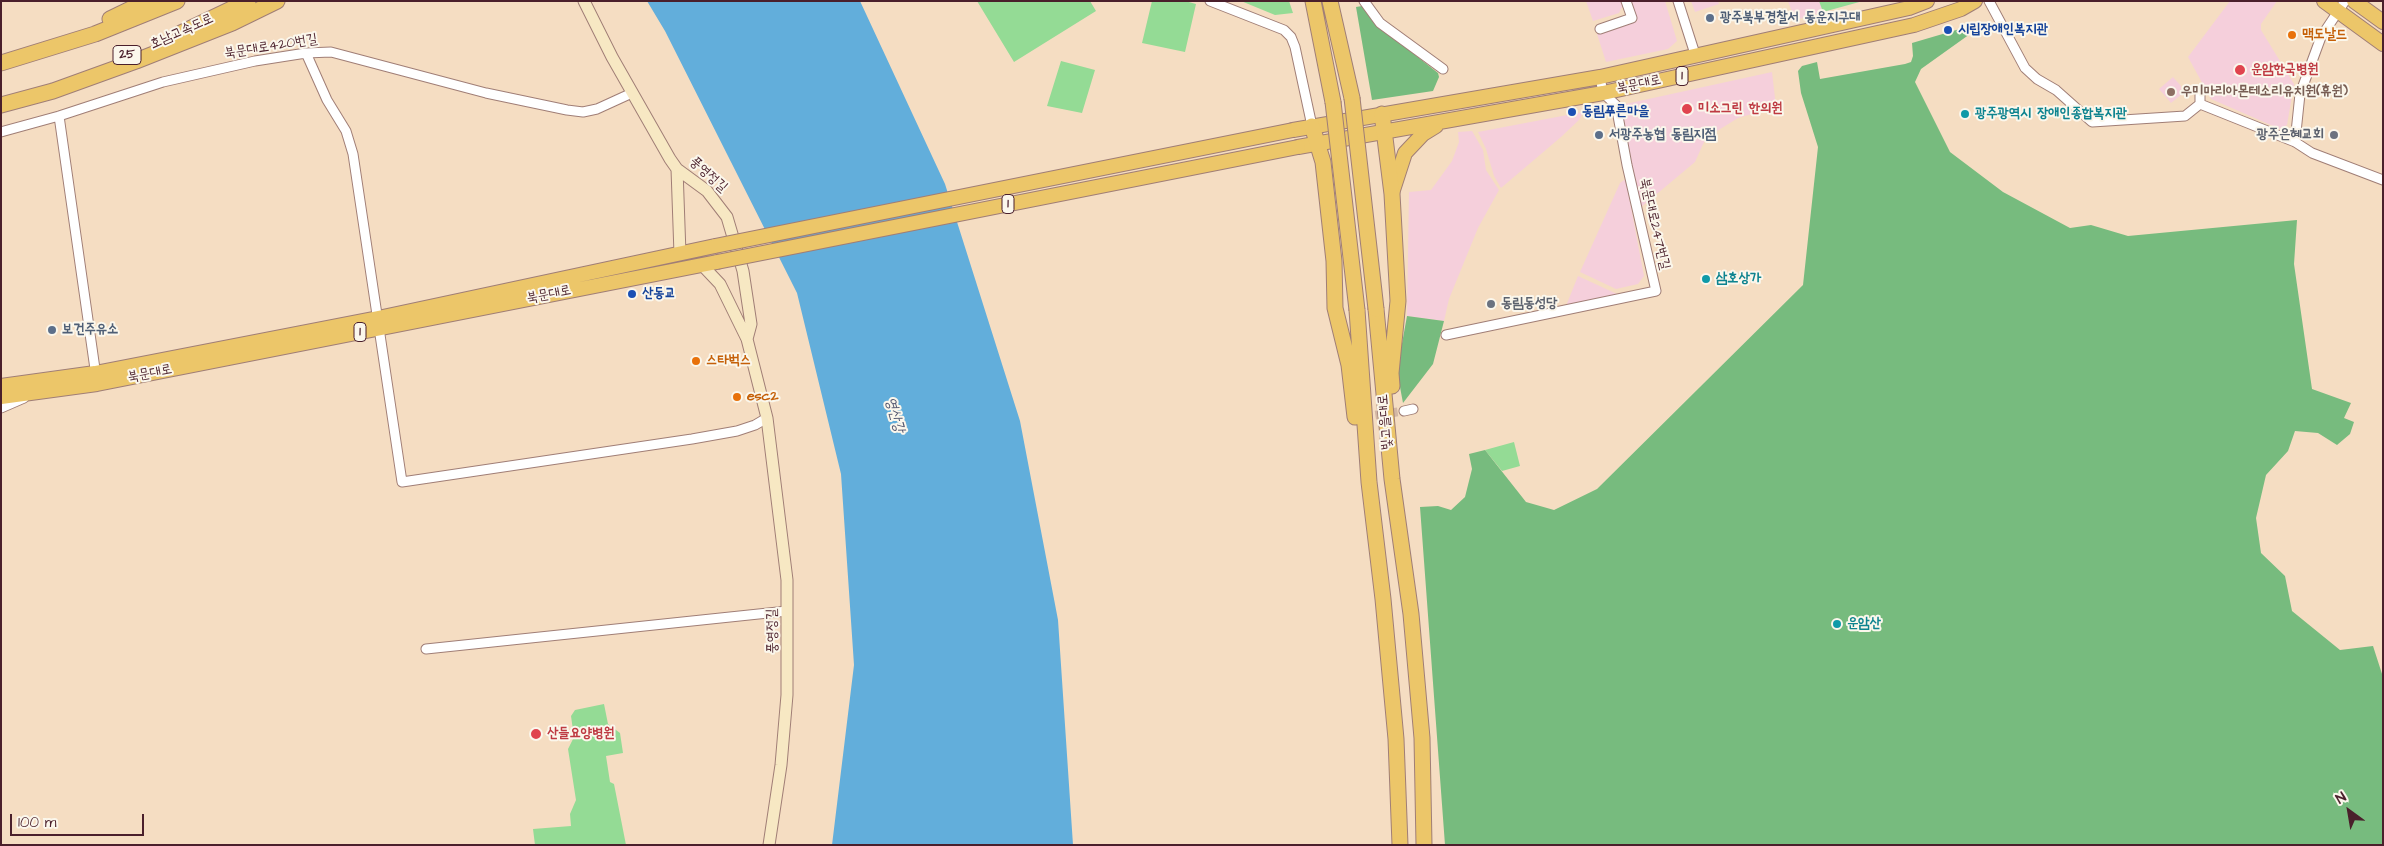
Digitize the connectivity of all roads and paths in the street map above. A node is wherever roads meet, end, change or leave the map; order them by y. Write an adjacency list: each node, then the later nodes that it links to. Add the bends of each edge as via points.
1 (147, 1): 21 (highway, via 86,29)
2 (177, 1): 24 (highway, 25, via 95,34)
3 (248, 1): 29 (highway, 호남고속도로 / 25, via 106,64)
4 (278, 1): 30 (highway, via 136,61 53,91)
5 (584, 1): 27 (street, 풍영정길)
6 (1210, 1): 34 (street, via 1284,30 1291,37)
7 (1313, 1): 54 (highway, 빛고을대로, bridge, via 1333,102 1357,310)
8 (1330, 1): 53 (highway, 빛고을대로, bridge, via 1352,98)
9 (1364, 1): 25 (street, via 1380,23)
10 (1626, 1): 19 (street, via 1632,18)
11 (1678, 1): 23 (street)
12 (1927, 1): 23 (main road, 북문대로 / 1, via 1909,8)
13 (1975, 1): 28 (main road, 북문대로 / 1, via 1914,25)
14 (1989, 1): 37 (street, via 2025,68 2092,122 2185,116 2200,99)
15 (2324, 1): 17 (main road)
16 (2354, 1): 18 (main road)
17 (2341, 6): 20 (main road); 37 (street, via 2321,37 2300,94)
18 (2383, 22)
19 (1600, 29)
20 (2383, 44)
21 (1, 53)
22 (306, 53): 27 (street, 북문대로420번길, via 330,52 486,93 583,112); 32 (street, 북문대로420번길, via 163,82); 44 (street, via 350,141)
23 (1695, 54): 26 (main road, 북문대로 / 1)
24 (1, 62)
25 (1443, 70)
26 (1600, 77): 28 (street); 31 (main road, 북문대로 / 1)
27 (632, 93): 39 (street, 풍영정길)
28 (1602, 93): 33 (main road, 북문대로 / 1); 45 (street, 북문대로247번길, via 1616,105 1656,291)
29 (1, 97)
30 (1, 105)
31 (1382, 114): 34 (main road, 북문대로 / 1); 36 (highway)
32 (59, 116): 35 (street, 북문대로420번길); 47 (street)
33 (1443, 122): 36 (main road, 북문대로 / 1); 41 (main road, via 1422,134 1405,153)
34 (1312, 126): 38 (highway); 42 (main road, 북문대로 / 1, bridge)
35 (1, 132)
36 (1384, 132): 38 (main road, 북문대로 / 1); 41 (highway)
37 (2295, 142): 40 (street, via 2312,153)
38 (1317, 144): 43 (main road, 북문대로 / 1, bridge); 54 (highway, via 1323,162 1329,214 1335,308 1349,364 1356,426)
39 (677, 169): 42 (street); 46 (street, 풍영정길, via 706,191 731,226 750,305 752,324)
40 (2383, 180)
41 (1392, 194): 53 (highway, via 1398,301 1391,373 1395,424)
42 (680, 254): 44 (main road, 북문대로 / 1)
43 (702, 265): 44 (main road, 북문대로 / 1); 46 (street, via 720,284)
44 (379, 323): 47 (main road, 북문대로 / 1); 52 (street, via 402,482 692,439 737,431)
45 (1446, 335)
46 (747, 339): 52 (street, 풍영정길)
47 (96, 379): 48 (main road, 북문대로 / 1); 49 (main road, 북문대로 / 1)
48 (1, 386)
49 (34, 394): 50 (main road, 북문대로 / 1); 51 (street)
50 (1, 398)
51 (1, 408)
52 (767, 418): 55 (street, 풍영정길, via 784,548)
53 (1392, 480): 59 (highway, 빛고을대로, via 1412,614 1422,738)
54 (1369, 482): 58 (highway, 빛고을대로, via 1396,739)
55 (787, 611): 56 (street); 57 (street, 풍영정길, via 787,695)
56 (426, 650)
57 (770, 845)
58 (1400, 845)
59 (1424, 845)

